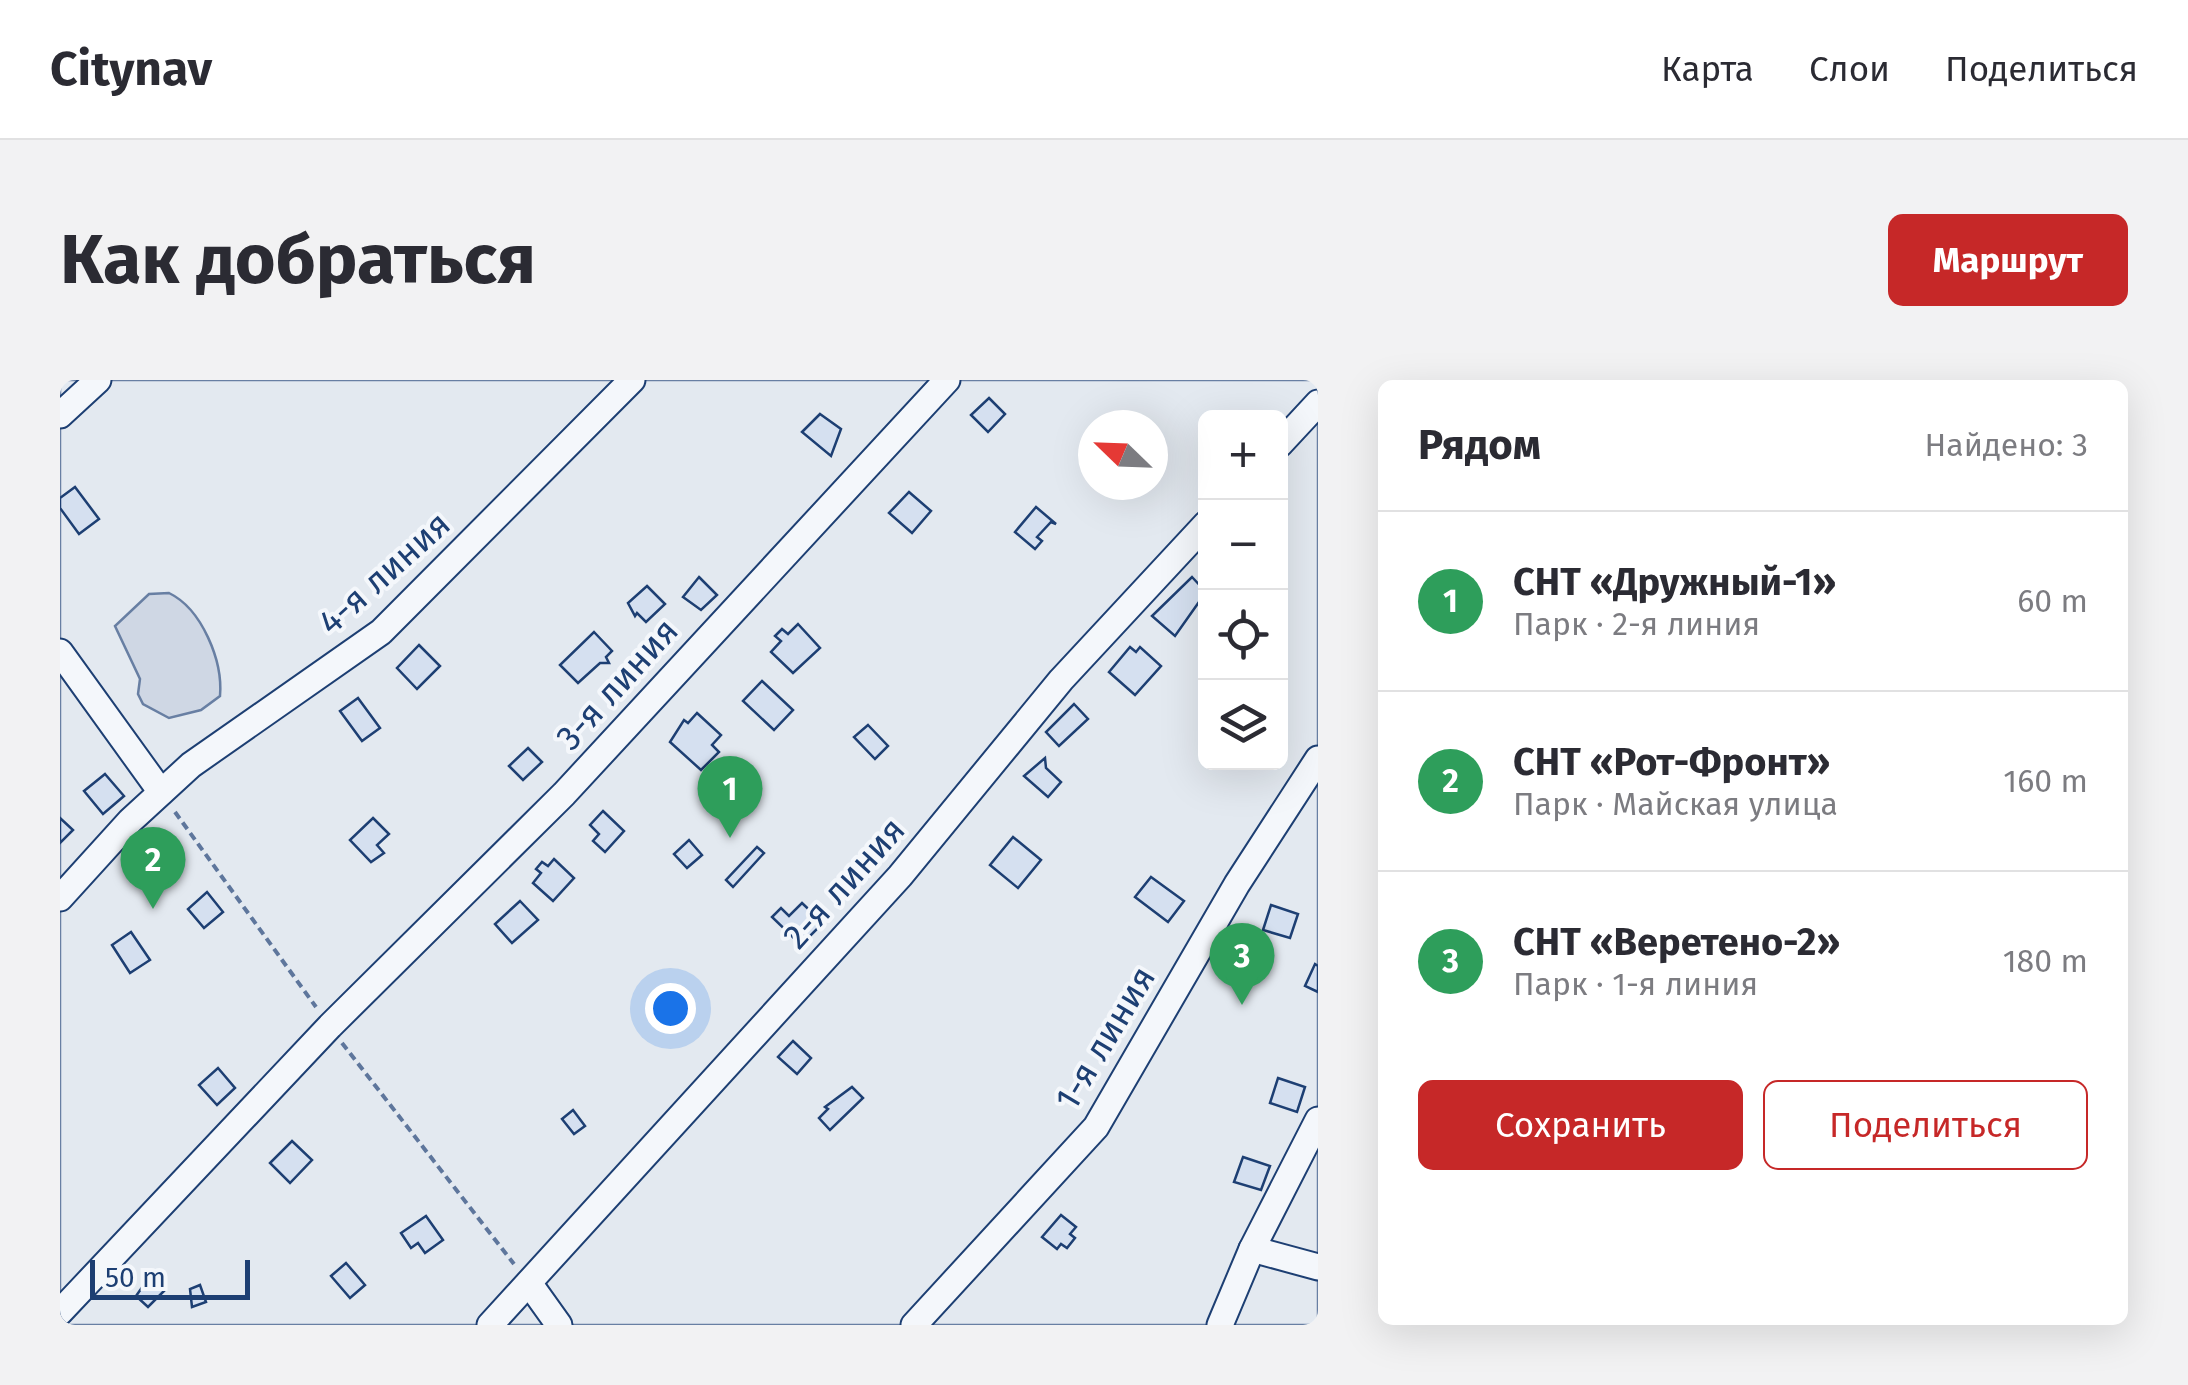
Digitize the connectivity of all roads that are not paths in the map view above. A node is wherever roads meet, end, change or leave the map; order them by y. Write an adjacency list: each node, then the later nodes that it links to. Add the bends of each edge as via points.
1 (98, 380): 5 (street)
2 (632, 380): 10 (street, 4-я линия, via 381,632)
3 (947, 380): 16 (street, 3-я линия, via 564,794 330,1026)
4 (1318, 404): 6 (street)
5 (60, 414)
6 (1288, 436)
7 (1198, 533): 15 (street, 2-я линия, via 1061,680 900,876)
8 (62, 659): 10 (street)
9 (1318, 759): 19 (street, 1-я линия, via 1096,1126)
10 (160, 792): 11 (street, 4-я линия)
11 (60, 898)
12 (1318, 1120): 13 (street)
13 (1252, 1250): 14 (street); 20 (street)
14 (1318, 1267)
15 (529, 1283): 17 (street, 2-я линия); 18 (street)
16 (60, 1312)
17 (490, 1325)
18 (559, 1325)
19 (914, 1325)
20 (1220, 1325)

